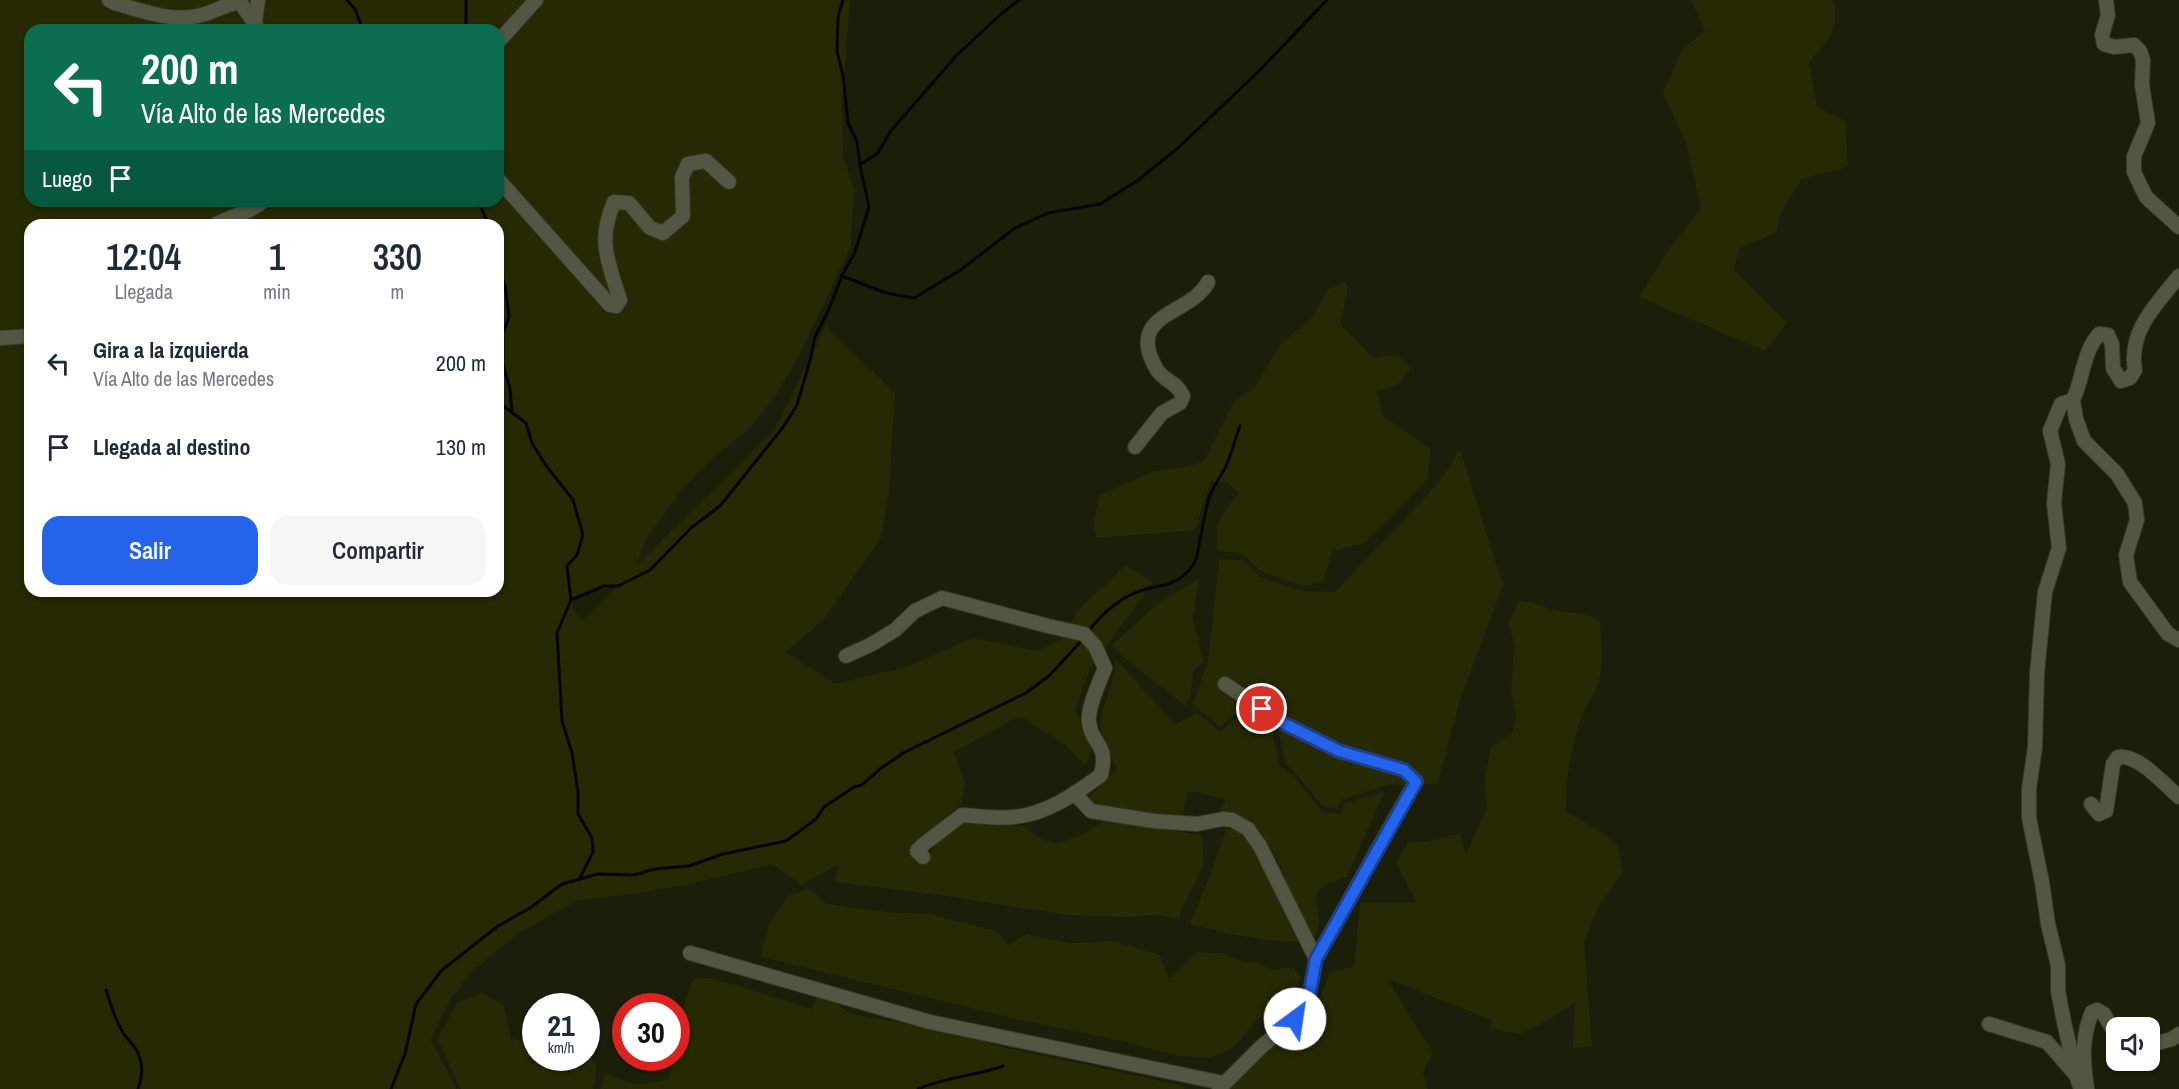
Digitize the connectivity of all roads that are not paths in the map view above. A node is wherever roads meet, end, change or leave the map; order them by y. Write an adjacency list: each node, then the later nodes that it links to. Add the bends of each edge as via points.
1 (109, 0): 5 (street, via 175,19 240,2)
2 (258, 0): 6 (street)
3 (536, 0): 7 (street)
4 (2106, 0): 12 (street, via 2104,44 2134,45 2143,60 2148,123 2134,156 2134,172 2146,197)
5 (256, 24)
6 (257, 24)
7 (504, 35)
8 (729, 182): 9 (street, via 705,162 688,164 682,177 683,216 663,233 650,228 629,203 614,202 606,220 605,250 620,300 616,306 610,305)
9 (504, 186)
10 (256, 207): 11 (street)
11 (225, 219)
12 (2179, 226)
13 (2179, 276): 17 (street, via 2136,334 2135,370 2130,378 2121,381 2113,368 2108,335 2099,334 2091,344)
14 (1208, 282): 18 (street, via 1203,292 1165,314 1152,328 1147,345 1158,372 1179,387 1183,396 1180,403 1162,413)
15 (24, 336): 16 (street)
16 (0, 338)
17 (2073, 400): 19 (street, via 2084,441 2117,474 2135,503 2137,520 2126,555 2130,582 2168,634); 32 (street, via 2061,404 2050,431 2058,464 2054,503 2059,548 2046,592 2040,638 2029,818)
18 (1135, 447)
19 (2179, 640)
20 (846, 657): 22 (street, via 895,630 915,611 942,598 1084,634 1095,646 1105,668 1088,720 1105,761 1101,774)
21 (1225, 684): 27 (street, via 1281,722 1339,751 1404,770 1416,782)
22 (1074, 793): 25 (street, via 1052,807 1012,818 962,814 917,851); 27 (street, via 1091,811 1154,821 1197,824 1223,819 1240,823 1260,846)
23 (2179, 797): 24 (street, via 2136,759 2125,755 2113,764 2106,811 2099,814)
24 (2091, 804)
25 (923, 857)
26 (690, 953): 33 (street, via 930,1022)
27 (1316, 959): 33 (street, via 1308,1001 1295,1019)
28 (2106, 1018): 35 (street, via 2097,1010 2092,1012 2084,1033)
29 (1989, 1024): 32 (street, via 2047,1042)
30 (2179, 1034): 31 (street)
31 (2160, 1042)
32 (2076, 1075): 34 (street)
33 (1221, 1086)
34 (2081, 1089)
35 (2087, 1089)

